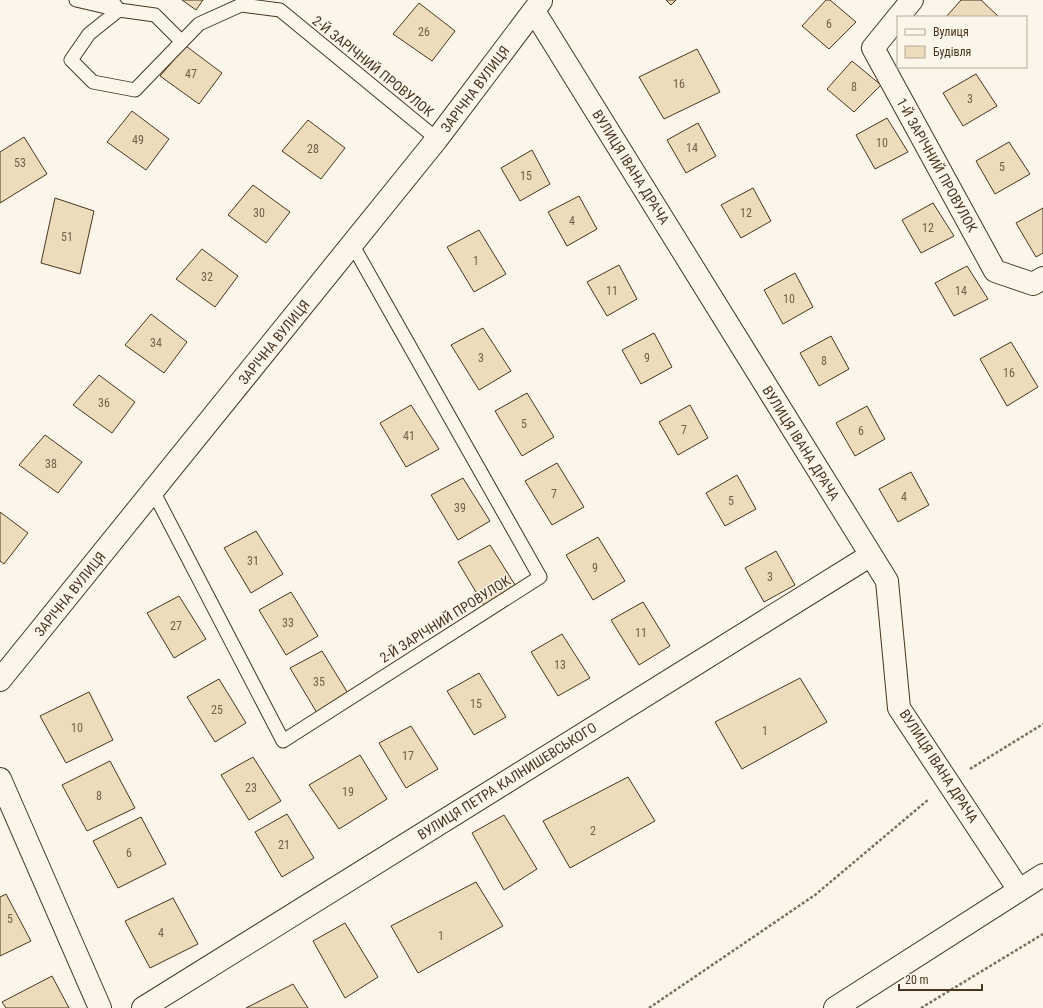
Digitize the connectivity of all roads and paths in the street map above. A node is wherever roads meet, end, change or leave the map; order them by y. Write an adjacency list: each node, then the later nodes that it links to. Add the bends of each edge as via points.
1 (76, 0): 3 (lane)
2 (912, 0): 5 (street, 1-Й ЗАРІЧНИЙ ПРОВУЛОК)
3 (115, 5): 7 (lane, via 155,15); 7 (lane, 2-Й ЗАРІЧНИЙ ПРОВУЛОК, via 89,34 71,60 93,82 135,90)
4 (538, 6): 8 (street, ЗАРІЧНА ВУЛИЦЯ); 12 (street, ВУЛИЦЯ ІВАНА ДРАЧА)
5 (899, 16)
6 (897, 18): 10 (street, 1-Й ЗАРІЧНИЙ ПРОВУЛОК, via 873,48 995,271 1033,284)
7 (182, 42): 8 (lane, 2-Й ЗАРІЧНИЙ ПРОВУЛОК, via 199,24 242,5 280,10)
8 (437, 139): 9 (street, ЗАРІЧНА ВУЛИЦЯ)
9 (352, 244): 11 (street, ЗАРІЧНА ВУЛИЦЯ); 11 (lane, 2-Й ЗАРІЧНИЙ ПРОВУЛОК, via 540,577 283,741)
10 (1043, 278)
11 (153, 491): 13 (street, ЗАРІЧНА ВУЛИЦЯ)
12 (871, 555): 16 (street, ВУЛИЦЯ ІВАНА ДРАЧА, via 887,581 900,708); 21 (street, ВУЛИЦЯ ПЕТРА КАЛНИШЕВСЬКОГО)
13 (0, 680)
14 (1043, 724): 16 (path)
15 (0, 779): 20 (street)
16 (948, 782): 18 (street, ВУЛИЦЯ ІВАНА ДРАЧА); 22 (path, via 815,895)
17 (1043, 875): 18 (street)
18 (1019, 890): 23 (street)
19 (1043, 934): 24 (path)
20 (100, 1008)
21 (143, 1008)
22 (649, 1008)
23 (835, 1008)
24 (921, 1008)

